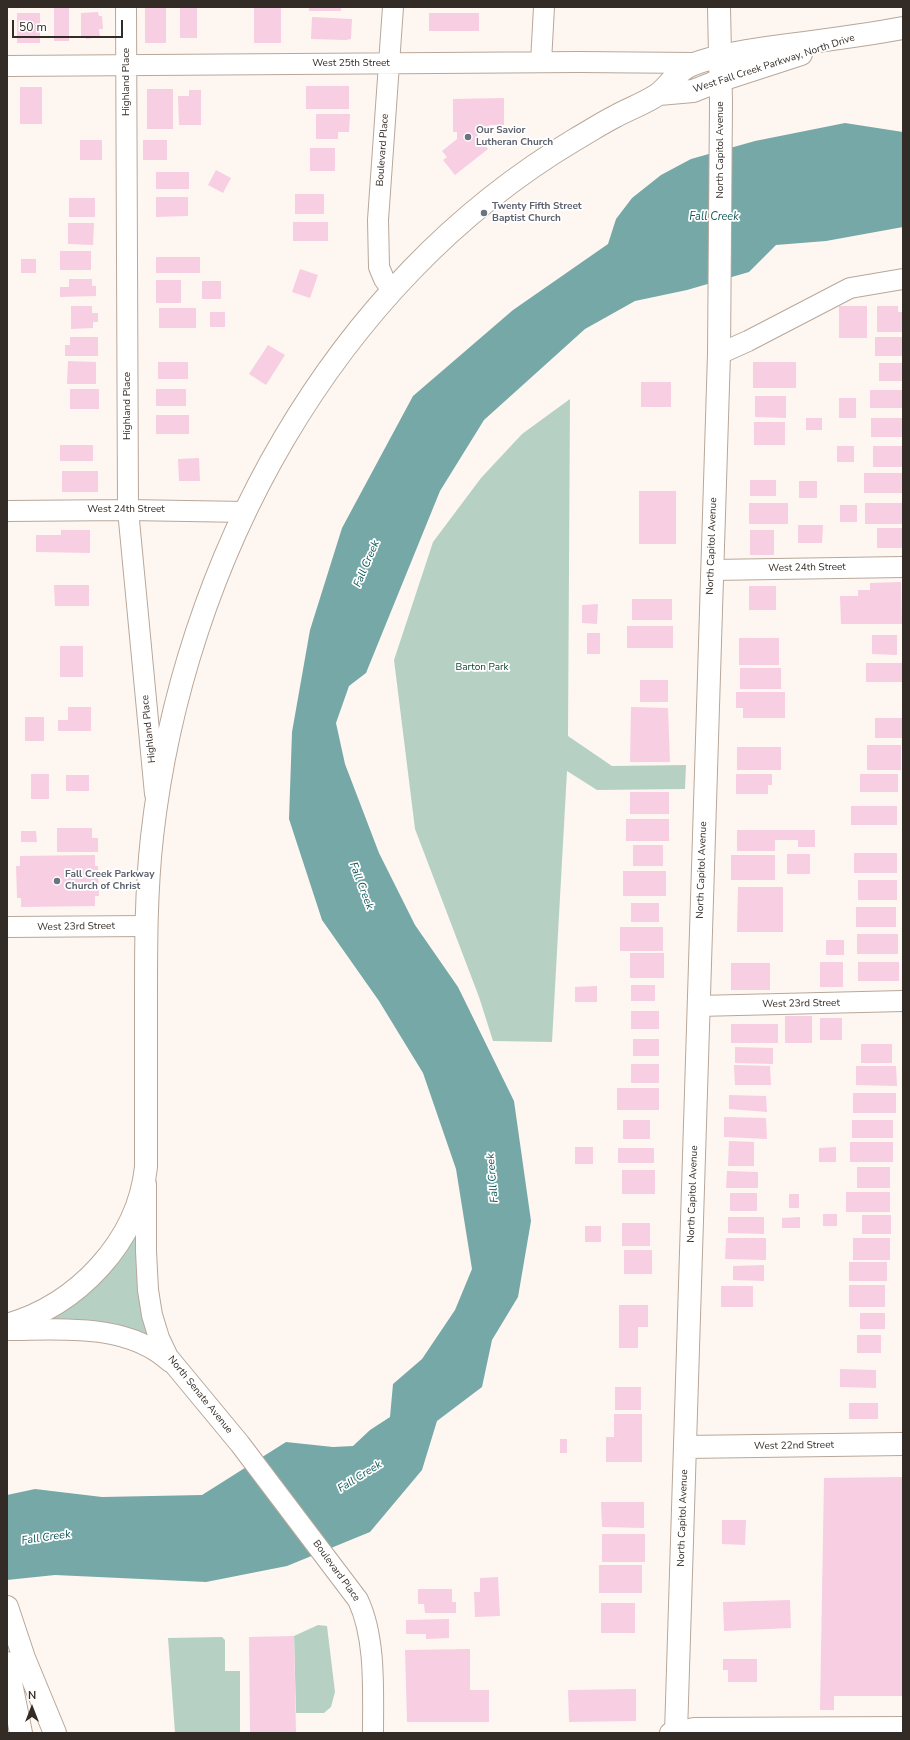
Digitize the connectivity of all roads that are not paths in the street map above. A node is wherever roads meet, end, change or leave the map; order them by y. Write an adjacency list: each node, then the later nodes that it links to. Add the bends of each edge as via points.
1 (126, 7): 11 (street, Highland Place)
2 (393, 7): 10 (street, Boulevard Place)
3 (544, 7): 8 (street)
4 (719, 7): 7 (main road, North Capitol Avenue)
5 (903, 28): 6 (main road, West Fall Creek Parkway, North Drive)
6 (864, 35): 7 (main road, West Fall Creek Parkway, North Drive, via 749,50); 13 (main road, West Fall Creek Parkway, North Drive)
7 (721, 57): 9 (main road, West Fall Creek Parkway, North Drive); 13 (main road, North Capitol Avenue)
8 (541, 62): 9 (street, West 25th Street); 10 (street, West 25th Street)
9 (695, 63): 14 (main road, West Fall Creek Parkway, North Drive, via 678,73)
10 (390, 64): 11 (street, West 25th Street); 16 (street, Boulevard Place, via 378,220 379,267)
11 (127, 65): 12 (street, West 25th Street); 18 (street, Highland Place)
12 (7, 66)
13 (721, 80): 14 (main road, West Fall Creek Parkway, North Drive, via 693,91); 17 (main road, North Capitol Avenue)
14 (659, 94): 16 (main road, West Fall Creek Parkway, North Drive, via 590,131 510,184 456,226)
15 (903, 279): 17 (street, via 850,288)
16 (392, 290): 20 (main road, West Fall Creek Parkway, North Drive, via 349,343 306,404)
17 (719, 354): 22 (main road, North Capitol Avenue)
18 (128, 510): 19 (street, West 24th Street); 20 (street, West 24th Street); 23 (street, Highland Place)
19 (7, 511)
20 (245, 512): 23 (main road, West Fall Creek Parkway, North Drive, via 216,580 182,678 170,726)
21 (903, 567): 22 (street, West 24th Street)
22 (712, 570): 27 (main road, North Capitol Avenue)
23 (156, 804): 24 (main road, West Fall Creek Parkway, North Drive, via 149,864)
24 (146, 926): 25 (street, West 23rd Street); 28 (main road, West Fall Creek Parkway, North Drive)
25 (7, 927)
26 (903, 1002): 27 (street, West 23rd Street)
27 (698, 1006): 33 (main road, North Capitol Avenue)
28 (146, 1167): 29 (main road, West Fall Creek Parkway, North Drive, via 131,1221 105,1261 57,1303 34,1316); 31 (street, North Senate Avenue, via 146,1251 152,1315 165,1351)
29 (7, 1325)
30 (7, 1330): 31 (street, via 82,1330 119,1336 147,1347 168,1360)
31 (180, 1372): 34 (street, North Senate Avenue)
32 (903, 1444): 33 (main road, West 22nd Street)
33 (685, 1447): 41 (main road, North Capitol Avenue)
34 (261, 1472): 40 (street, Boulevard Place, via 358,1600 368,1624 370,1637)
35 (7, 1608): 36 (main road)
36 (15, 1660): 38 (main road); 39 (main road)
37 (903, 1727): 41 (street, via 694,1728)
38 (21, 1733)
39 (54, 1733)
40 (373, 1733)
41 (674, 1733)

